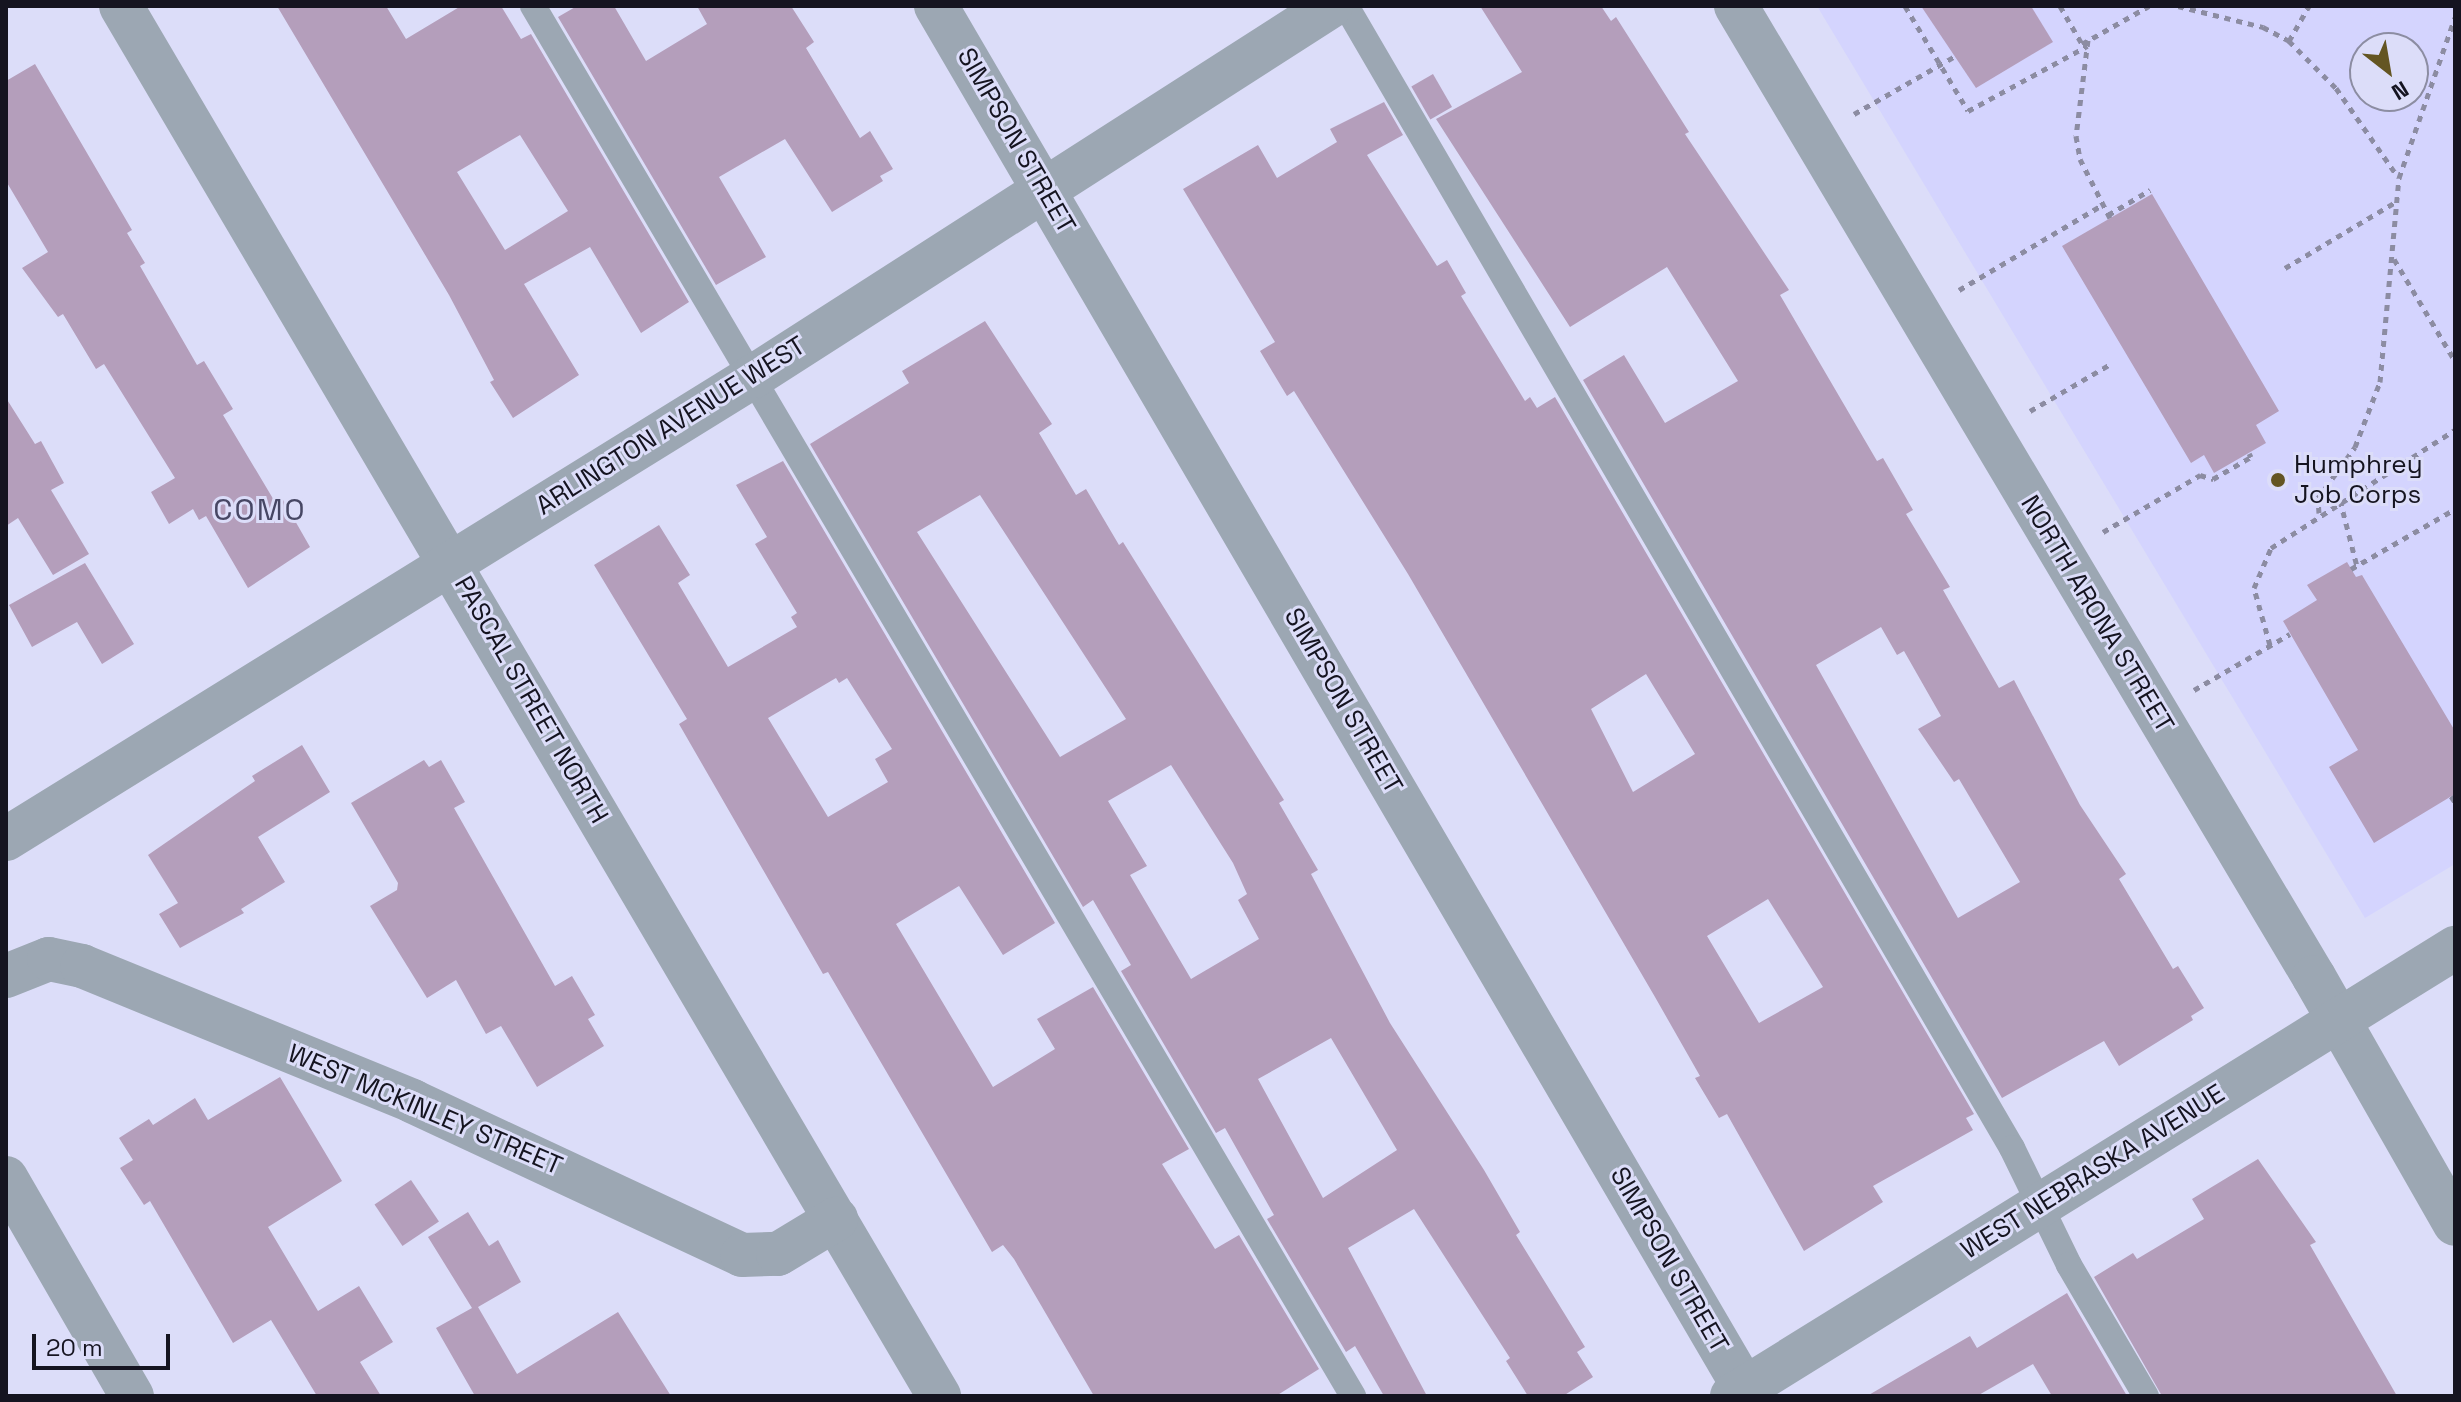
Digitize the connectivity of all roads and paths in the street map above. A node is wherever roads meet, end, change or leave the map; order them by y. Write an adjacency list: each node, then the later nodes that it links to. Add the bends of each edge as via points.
1 (121, 6): 36 (street, PASCAL STREET NORTH)
2 (533, 6): 28 (lane)
3 (936, 6): 19 (street, SIMPSON STREET)
4 (1331, 6): 19 (street, ARLINGTON AVENUE WEST)
5 (1346, 6): 45 (lane, via 2004,1134)
6 (1736, 6): 17 (street, NORTH ARONA STREET)
7 (1905, 6): 16 (path)
8 (2060, 6): 14 (path, via 2082,44)
9 (2149, 6): 14 (path)
10 (2178, 6): 13 (path, via 2263,27)
11 (2309, 6): 13 (path)
12 (2455, 17): 18 (path)
13 (2289, 41): 18 (path, via 2336,88)
14 (2088, 43): 16 (path, via 1973,110 1964,108); 22 (path, via 2076,136 2080,159)
15 (1957, 55): 16 (path)
16 (1939, 65): 17 (path)
17 (1814, 138): 25 (street, NORTH ARONA STREET)
18 (2399, 178): 21 (path)
19 (1043, 188): 28 (street, ARLINGTON AVENUE WEST); 48 (street, SIMPSON STREET)
20 (2150, 190): 22 (path, via 2109,216)
21 (2394, 203): 23 (path); 24 (path)
22 (2102, 205): 25 (path)
23 (2394, 259): 26 (path); 34 (path, via 2380,382 2355,447 2318,498)
24 (2285, 268)
25 (1918, 313): 30 (street, NORTH ARONA STREET)
26 (2455, 361)
27 (2112, 363): 30 (path)
28 (754, 376): 36 (street, ARLINGTON AVENUE WEST); 51 (lane)
29 (2455, 430): 32 (path)
30 (1991, 434): 35 (street, NORTH ARONA STREET)
31 (2249, 453): 35 (path, via 2251,457 2213,479 2200,475)
32 (2340, 500): 33 (path, via 2354,568); 34 (path)
33 (2455, 509)
34 (2319, 513): 38 (path, via 2271,548 2259,568 2256,608)
35 (2063, 555): 39 (street, NORTH ARONA STREET)
36 (452, 565): 40 (street, ARLINGTON AVENUE WEST); 46 (street, PASCAL STREET NORTH)
37 (2290, 634): 38 (path)
38 (2270, 645): 39 (path)
39 (2156, 713): 43 (street, NORTH ARONA STREET)
40 (6, 839)
41 (2455, 948): 43 (street, WEST NEBRASKA AVENUE)
42 (6, 976): 46 (street, WEST MCKINLEY STREET, via 49,959 82,966 412,1101 742,1255 778,1254)
43 (2339, 1019): 45 (street, WEST NEBRASKA AVENUE); 47 (street, NORTH ARONA STREET)
44 (6, 1178): 49 (street)
45 (2039, 1207): 48 (street, WEST NEBRASKA AVENUE); 52 (lane)
46 (836, 1219): 50 (street, PASCAL STREET NORTH)
47 (2455, 1224)
48 (1741, 1393)
49 (132, 1396)
50 (939, 1396)
51 (1353, 1396)
52 (2146, 1396)

